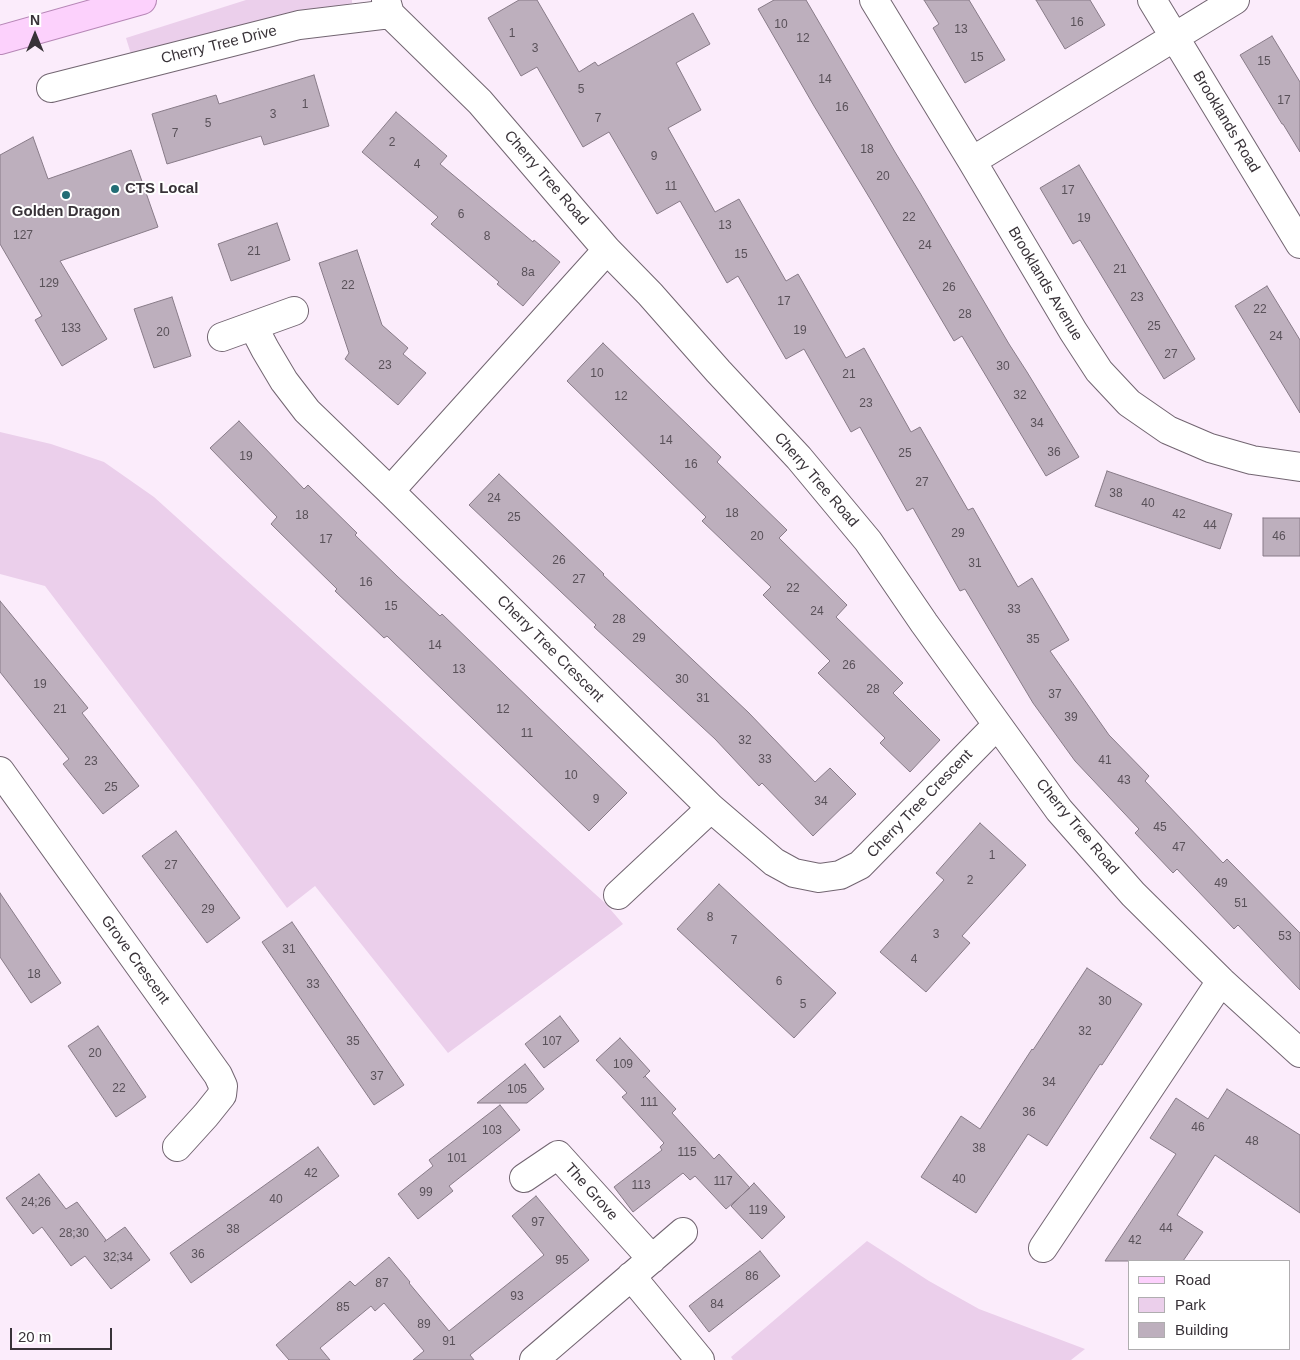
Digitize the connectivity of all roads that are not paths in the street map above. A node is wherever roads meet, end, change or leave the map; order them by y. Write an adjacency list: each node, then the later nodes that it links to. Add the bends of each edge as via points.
1 (142, 0): 7 (main road)
2 (874, 0): 9 (street, Brooklands Avenue)
3 (1152, 0): 6 (street, Brooklands Road)
4 (1235, 0): 6 (street)
5 (388, 7): 8 (street, Cherry Tree Drive, via 299,25); 11 (street, Cherry Tree Road, via 480,102)
6 (1174, 37): 9 (street); 10 (street, Brooklands Road)
7 (0, 40)
8 (51, 88)
9 (972, 161): 15 (street, Brooklands Avenue, via 1072,331 1099,371 1129,403 1168,430 1210,448 1252,460)
10 (1300, 244)
11 (607, 250): 16 (street); 17 (street, Cherry Tree Road, via 800,458 868,541)
12 (294, 311): 13 (street)
13 (253, 326): 14 (street); 16 (street, Cherry Tree Crescent, via 284,381 307,411)
14 (222, 337)
15 (1300, 467)
16 (390, 490): 19 (street, Cherry Tree Crescent)
17 (997, 725): 19 (street, Cherry Tree Crescent, via 860,864 840,875 819,878 794,873 774,862); 21 (street, Cherry Tree Road, via 1059,810 1134,894)
18 (0, 771): 23 (street, Grove Crescent, via 223,1086 222,1095)
19 (711, 808): 20 (street)
20 (618, 895)
21 (1221, 981): 22 (street, Cherry Tree Road); 26 (street)
22 (1300, 1053)
23 (177, 1147)
24 (524, 1178): 27 (street, The Grove, via 558,1155)
25 (683, 1232): 27 (street)
26 (1043, 1248)
27 (652, 1258): 28 (street)
28 (632, 1276): 29 (street); 30 (street)
29 (534, 1360)
30 (700, 1360)

